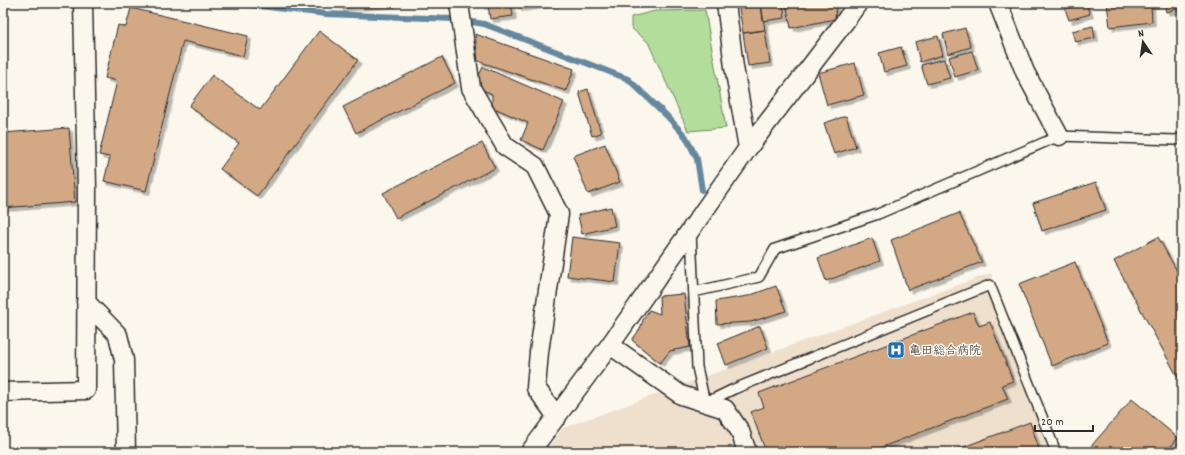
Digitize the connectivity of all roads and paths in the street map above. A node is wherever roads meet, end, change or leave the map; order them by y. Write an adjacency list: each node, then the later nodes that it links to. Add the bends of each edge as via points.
1 (83, 3): 11 (street, via 87,189)
2 (726, 3): 8 (street)
3 (858, 3): 8 (street)
4 (998, 3): 6 (street, via 1025,72)
5 (460, 7): 15 (street, via 471,88 505,146 535,166 559,214 536,388)
6 (1059, 136): 7 (lane, via 1175,140); 10 (lane, via 878,214 775,250 759,277)
7 (1182, 138)
8 (748, 148): 9 (street)
9 (694, 223): 10 (lane); 12 (street)
10 (694, 292): 14 (lane, via 697,367)
11 (86, 302): 13 (street, via 86,390); 16 (street, via 118,335 124,360)
12 (610, 345): 14 (street, via 681,395); 15 (street)
13 (3, 392)
14 (706, 403): 18 (street, via 725,409 740,431); 19 (lane, via 734,389 990,285)
15 (557, 417): 17 (street)
16 (126, 452)
17 (530, 452)
18 (747, 452)
19 (1056, 452)

